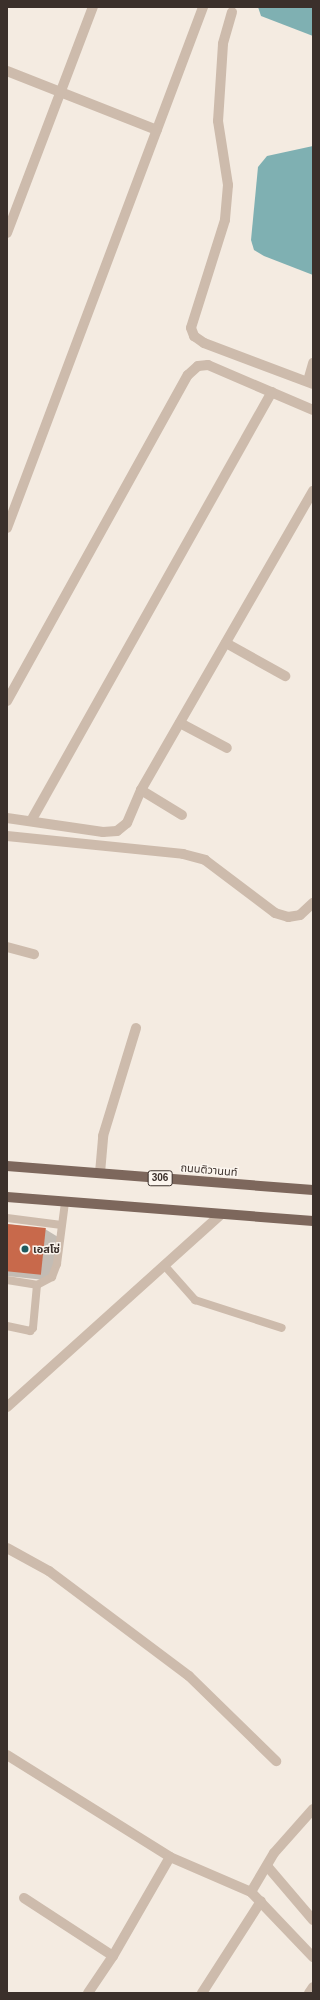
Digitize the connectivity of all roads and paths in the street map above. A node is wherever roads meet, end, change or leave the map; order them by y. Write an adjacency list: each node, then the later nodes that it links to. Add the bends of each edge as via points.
1 (93, 7): 5 (street)
2 (203, 7): 6 (street)
3 (232, 12): 9 (street, via 223,44 218,121 228,185 226,213 191,328 194,336 204,343)
4 (7, 71): 5 (street)
5 (61, 90): 6 (street); 7 (street)
6 (157, 130): 13 (street)
7 (7, 233)
8 (313, 363): 9 (street)
9 (311, 382)
10 (272, 392): 11 (street); 16 (street, via 208,365 198,366 188,375); 22 (street)
11 (313, 410)
12 (313, 491): 14 (street)
13 (7, 528)
14 (226, 642): 15 (street); 17 (street)
15 (285, 676)
16 (7, 701)
17 (180, 723): 18 (street); 19 (street)
18 (227, 748)
19 (141, 790): 20 (street); 22 (street, via 127,823 116,831 88,832)
20 (182, 815)
21 (7, 818): 22 (street)
22 (31, 821)
23 (7, 836): 24 (street, via 184,854 205,860 275,913 288,917 300,915)
24 (313, 903)
25 (7, 948): 26 (street)
26 (34, 954)
27 (136, 1028): 29 (street, via 103,1136)
28 (7, 1166): 29 (main road, ถนนติวานนท์ / 306)
29 (100, 1173): 30 (main road, ถนนติวานนท์ / 306)
30 (313, 1190)
31 (7, 1197): 32 (main road)
32 (65, 1202): 33 (main road); 36 (lane)
33 (220, 1215): 35 (main road); 37 (street)
34 (7, 1218): 36 (lane)
35 (313, 1221)
36 (62, 1224): 39 (lane, via 57,1264 52,1277)
37 (164, 1265): 41 (lane, via 195,1300); 42 (street)
38 (7, 1280): 39 (lane)
39 (37, 1285): 40 (lane, via 33,1328 30,1331)
40 (7, 1326)
41 (282, 1328)
42 (7, 1407)
43 (7, 1548): 45 (street, via 48,1571 189,1676)
44 (7, 1755): 47 (street)
45 (276, 1761)
46 (313, 1809): 48 (street, via 274,1854)
47 (170, 1857): 49 (street); 53 (street)
48 (268, 1866): 49 (street); 52 (street)
49 (251, 1892): 51 (street)
50 (24, 1898): 53 (street)
51 (261, 1901): 54 (street); 57 (street)
52 (313, 1920)
53 (113, 1956): 56 (street)
54 (313, 1957)
55 (313, 1987): 58 (street)
56 (88, 1993)
57 (202, 1993)
58 (309, 1993)

